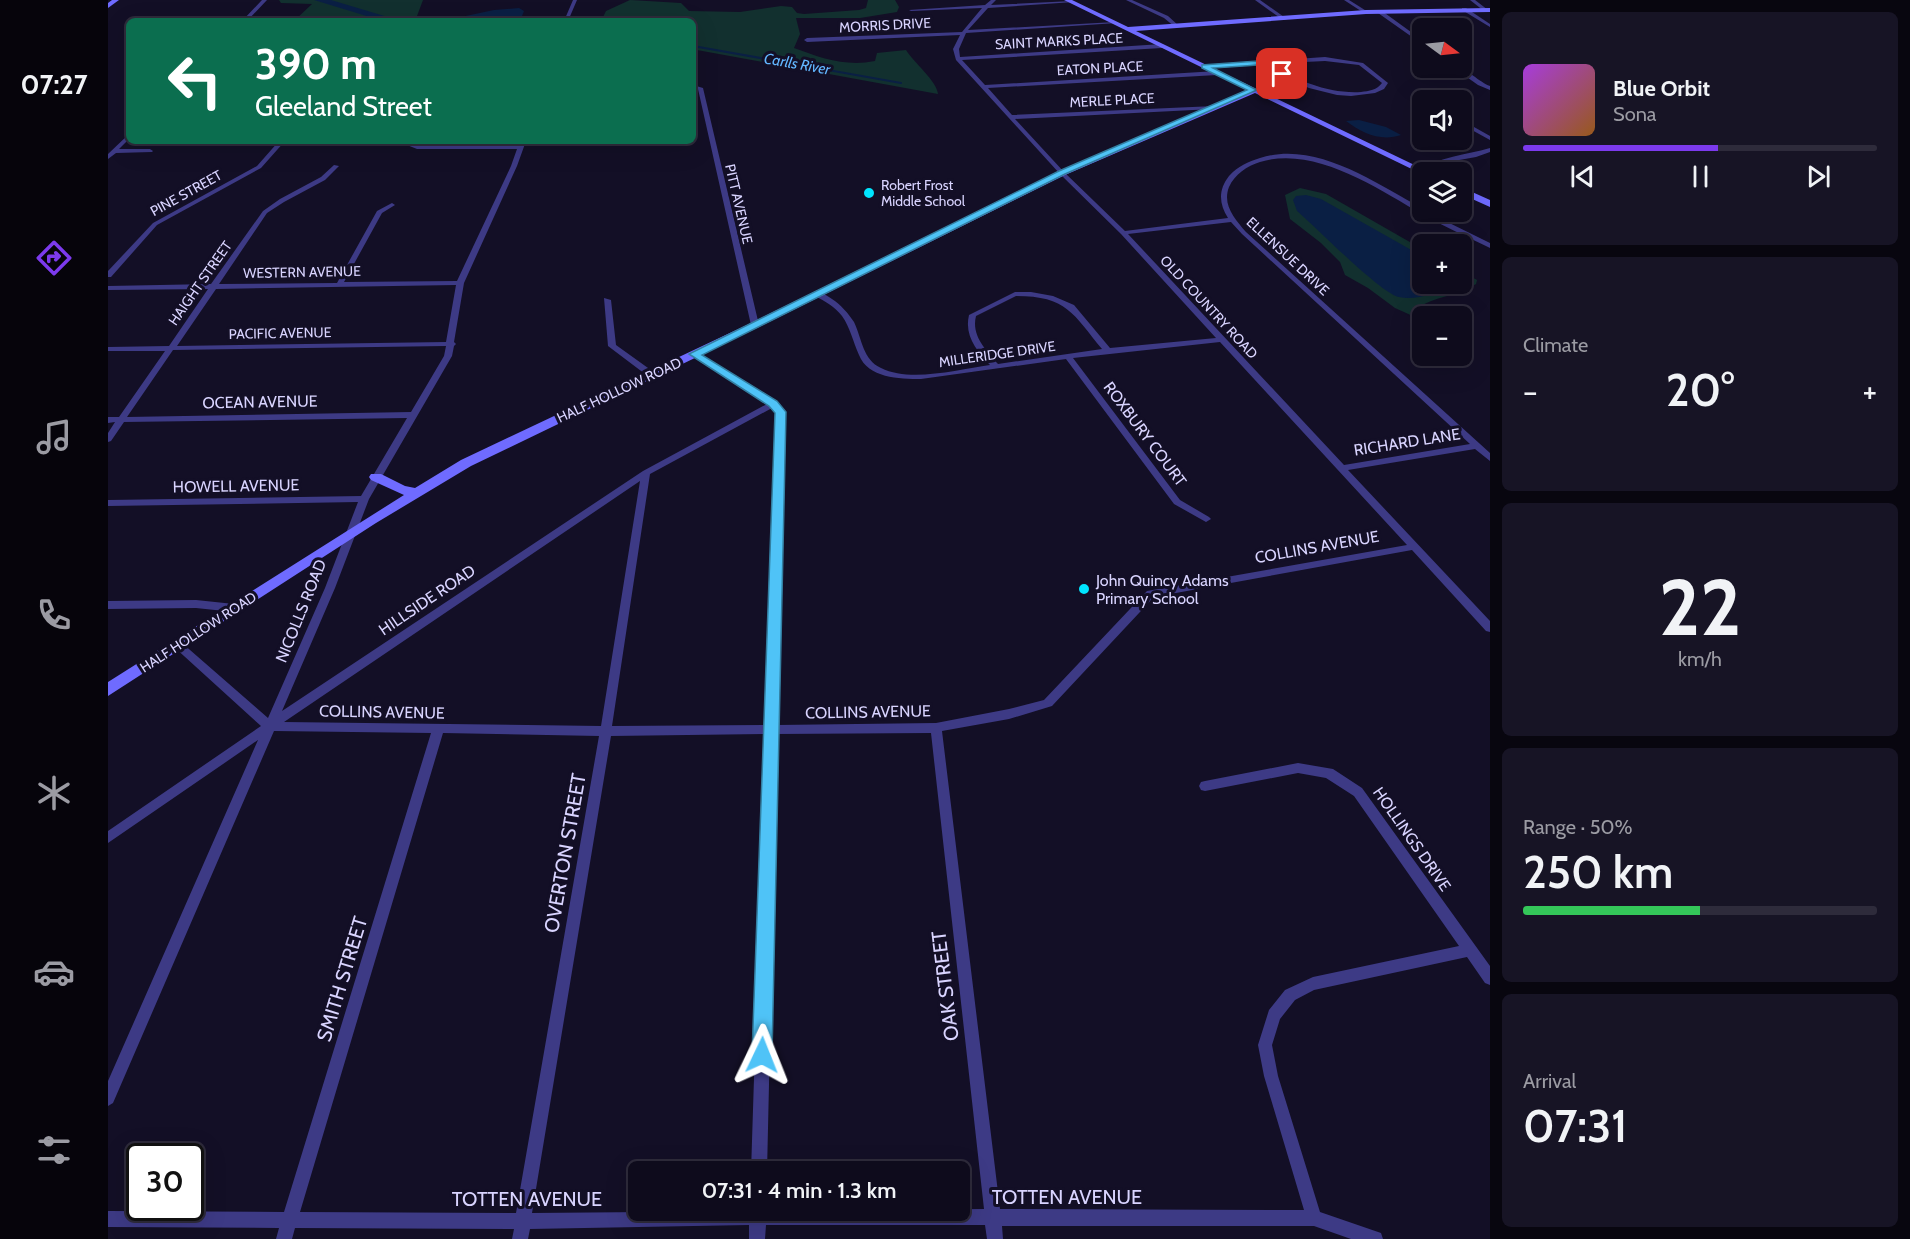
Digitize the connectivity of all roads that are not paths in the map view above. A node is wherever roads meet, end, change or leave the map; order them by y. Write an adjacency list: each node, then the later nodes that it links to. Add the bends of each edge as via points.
1 (116, 0): 10 (street)
2 (265, 0): 17 (street)
3 (575, 0): 18 (street)
4 (994, 0): 11 (street)
5 (1128, 0): 21 (street)
6 (1257, 0): 19 (street)
7 (1346, 0): 15 (street)
8 (1472, 0): 14 (street)
9 (1070, 1): 11 (street); 20 (street)
10 (108, 6)
11 (986, 6): 13 (street); 24 (street)
12 (1464, 9): 14 (street); 16 (street); 22 (street)
13 (911, 10)
14 (1488, 10)
15 (1366, 12): 16 (street); 19 (street)
16 (1380, 12): 25 (street)
17 (247, 18)
18 (567, 18)
19 (1285, 19): 21 (street)
20 (1115, 23): 23 (street); 24 (street, MORRIS DRIVE)
21 (1177, 26): 23 (street)
22 (1490, 26)
23 (1127, 29): 27 (street)
24 (964, 32): 26 (street, MORRIS DRIVE); 28 (street, via 956,49)
25 (1412, 35)
26 (807, 40)
27 (1162, 46): 28 (street, SAINT MARKS PLACE); 30 (street)
28 (958, 59): 33 (street, OLD COUNTRY ROAD)
29 (1258, 63): 29 (street, via 1351,61 1385,82 1380,90 1333,93 1317,90); 30 (street)
30 (1204, 67): 31 (street)
31 (1217, 73): 33 (street, EATON PLACE); 36 (street)
32 (1471, 78): 35 (street)
33 (983, 87): 38 (street, OLD COUNTRY ROAD)
34 (696, 88): 68 (street, PITT AVENUE)
35 (1490, 88)
36 (1253, 90): 37 (street, HALF HOLLOW ROAD); 51 (street)
37 (1213, 107): 38 (street, MERLE PLACE); 52 (street, HALF HOLLOW ROAD)
38 (1012, 117): 52 (street, OLD COUNTRY ROAD)
39 (1472, 128): 40 (street)
40 (1490, 138)
41 (126, 139): 46 (street)
42 (280, 144): 61 (street, PINE STREET, via 266,162 155,224)
43 (408, 144): 44 (street)
44 (522, 144): 62 (street, NICOLLS ROAD)
45 (1490, 150): 49 (street)
46 (114, 151): 47 (street); 48 (street)
47 (150, 151)
48 (108, 157)
49 (1443, 162)
50 (336, 166): 64 (street, HAIGHT STREET, via 326,176 273,205)
51 (1412, 166)
52 (1062, 172): 59 (street, OLD COUNTRY ROAD); 66 (street, HALF HOLLOW ROAD)
53 (1472, 195): 54 (street)
54 (1490, 204)
55 (392, 205): 63 (street, via 379,212)
56 (1412, 206): 57 (street, ELLENSUE DRIVE, via 1325,162 1272,155 1246,165 1227,184 1225,207)
57 (1232, 220): 59 (street); 83 (street, ELLENSUE DRIVE)
58 (1444, 222): 60 (street, ELLENSUE DRIVE)
59 (1123, 234): 69 (street, OLD COUNTRY ROAD)
60 (1490, 246)
61 (108, 275)
62 (460, 283): 63 (street, WESTERN AVENUE); 70 (street, NICOLLS ROAD)
63 (339, 285): 64 (street, WESTERN AVENUE)
64 (215, 286): 65 (street, WESTERN AVENUE); 71 (street, HAIGHT STREET)
65 (108, 288)
66 (818, 294): 68 (street, HALF HOLLOW ROAD); 76 (street, MILLERIDGE DRIVE, via 837,304 866,362 879,370 921,377)
67 (607, 300): 77 (street, via 612,346)
68 (755, 325): 74 (street, HALF HOLLOW ROAD)
69 (1221, 340): 73 (street, MILLERIDGE DRIVE); 85 (street, OLD COUNTRY ROAD)
70 (452, 344): 71 (street, PACIFIC AVENUE); 79 (street, NICOLLS ROAD)
71 (170, 348): 72 (street, PACIFIC AVENUE); 81 (street, HAIGHT STREET)
72 (108, 349)
73 (1108, 351): 75 (street, MILLERIDGE DRIVE); 76 (street, via 1071,307 1053,298 1015,294 973,315 970,323 971,332)
74 (695, 354): 77 (street, HALF HOLLOW ROAD); 78 (street)
75 (1069, 358): 76 (street, MILLERIDGE DRIVE); 91 (street, ROXBURY COURT, via 1177,502)
76 (995, 365)
77 (652, 375): 88 (street, HALF HOLLOW ROAD, via 466,463)
78 (773, 404): 86 (street, HILLSIDE ROAD); 102 (street, via 780,412)
79 (412, 415): 81 (street, OCEAN AVENUE); 87 (street, NICOLLS ROAD)
80 (108, 420): 81 (street, OCEAN AVENUE)
81 (121, 420): 82 (street, HAIGHT STREET)
82 (108, 439)
83 (1477, 446): 84 (street, ELLENSUE DRIVE); 85 (street, RICHARD LANE)
84 (1490, 458)
85 (1341, 468): 93 (street, OLD COUNTRY ROAD)
86 (646, 473): 99 (street, HILLSIDE ROAD); 103 (street, OVERTON STREET)
87 (376, 477): 88 (street); 89 (street, NICOLLS ROAD)
88 (415, 492): 92 (street, HALF HOLLOW ROAD)
89 (364, 499): 90 (street, HOWELL AVENUE); 92 (street, NICOLLS ROAD)
90 (108, 504)
91 (1206, 519)
92 (349, 536): 95 (street, HALF HOLLOW ROAD); 99 (street, NICOLLS ROAD)
93 (1413, 547): 96 (street, OLD COUNTRY ROAD); 100 (street, COLLINS AVENUE, via 1151,594 1048,703)
94 (108, 605): 95 (street, via 196,604)
95 (234, 609): 97 (street, HALF HOLLOW ROAD)
96 (1490, 628)
97 (178, 646): 98 (street, HALF HOLLOW ROAD); 99 (street)
98 (108, 690)
99 (269, 726): 101 (street, COLLINS AVENUE); 105 (street, HILLSIDE ROAD); 108 (street, NICOLLS ROAD)
100 (936, 728): 102 (street, COLLINS AVENUE); 113 (street, OAK STREET)
101 (438, 730): 103 (street, COLLINS AVENUE); 110 (street, SMITH STREET)
102 (771, 730): 103 (street, COLLINS AVENUE); 109 (street)
103 (606, 732): 116 (street, OVERTON STREET)
104 (1205, 786): 106 (street, HOLLINGS DRIVE, via 1298,768 1329,773 1358,792)
105 (108, 838)
106 (1471, 950): 107 (street, HOLLINGS DRIVE); 114 (street, via 1313,984 1290,995 1274,1015 1265,1045 1271,1076)
107 (1490, 978)
108 (108, 1098)
109 (759, 1161)
110 (290, 1218): 115 (street, TOTTEN AVENUE); 116 (street, TOTTEN AVENUE); 118 (street, SMITH STREET)
111 (628, 1218): 116 (street, TOTTEN AVENUE)
112 (970, 1218): 113 (street, TOTTEN AVENUE)
113 (993, 1218): 114 (street, TOTTEN AVENUE); 121 (street, OAK STREET)
114 (1314, 1218): 122 (street, TOTTEN AVENUE)
115 (108, 1219)
116 (523, 1221): 119 (street, OVERTON STREET)
117 (758, 1221): 120 (street)
118 (284, 1239)
119 (520, 1239)
120 (757, 1239)
121 (995, 1239)
122 (1375, 1239)

